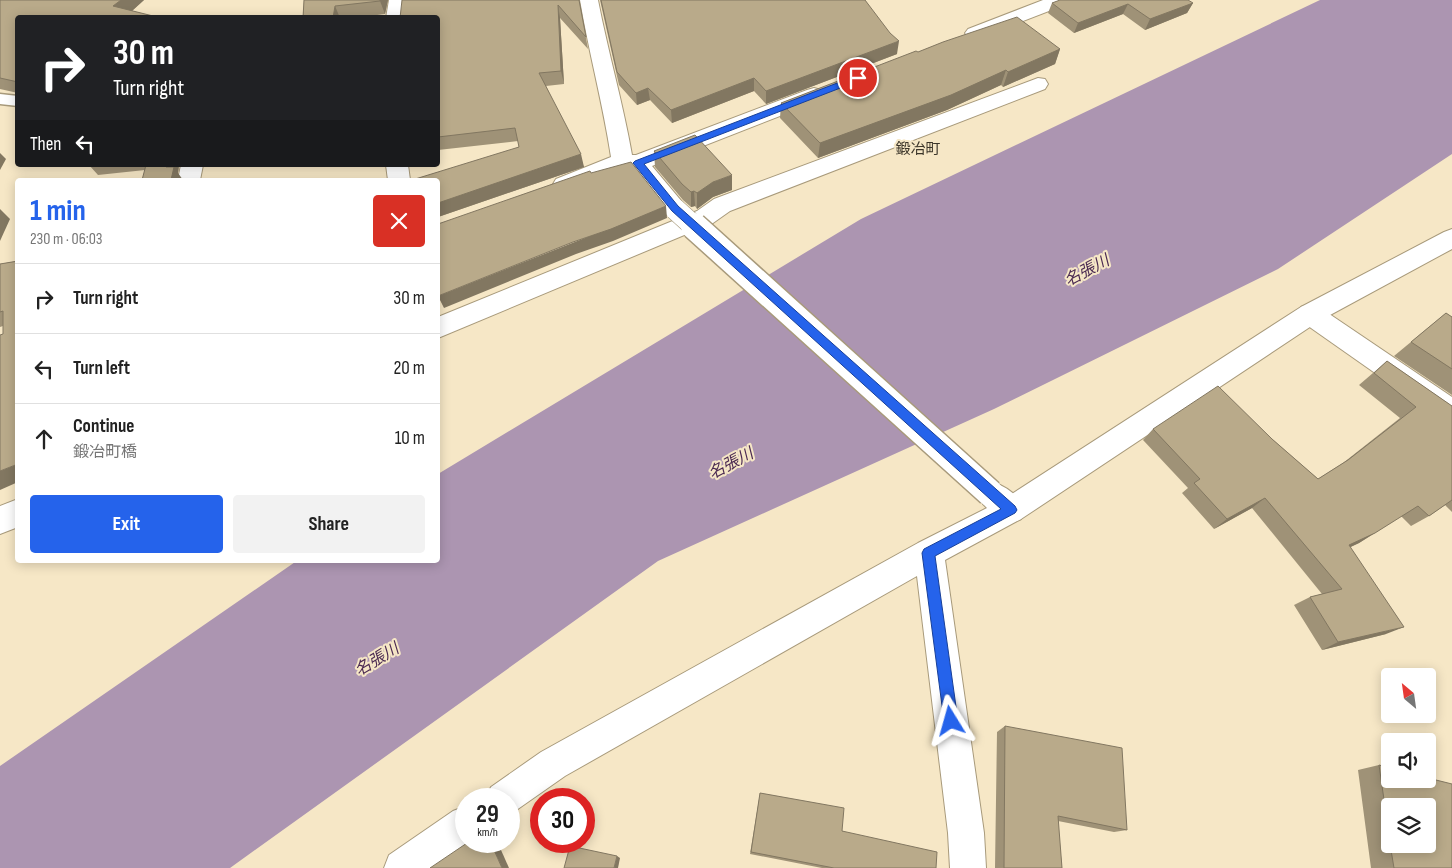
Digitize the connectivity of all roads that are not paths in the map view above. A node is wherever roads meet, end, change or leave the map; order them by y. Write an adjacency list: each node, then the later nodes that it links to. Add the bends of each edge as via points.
1 (398, 0): 4 (street)
2 (589, 0): 10 (street, via 600,54)
3 (1060, 0): 5 (street)
4 (396, 15)
5 (959, 39)
6 (1038, 84): 14 (street, via 722,205 705,217)
7 (831, 89): 10 (street)
8 (0, 99): 9 (lane)
9 (15, 101)
10 (630, 162): 11 (street); 16 (street, bridge, via 675,209)
11 (541, 192)
12 (1452, 238): 13 (street)
13 (1310, 314): 15 (street); 16 (street)
14 (440, 327)
15 (1452, 412)
16 (1000, 501): 19 (street)
17 (15, 514): 18 (street)
18 (0, 521)
19 (929, 553): 20 (street, via 553,764); 23 (street)
20 (519, 788)
21 (455, 832): 22 (street)
22 (402, 868)
23 (968, 868)

